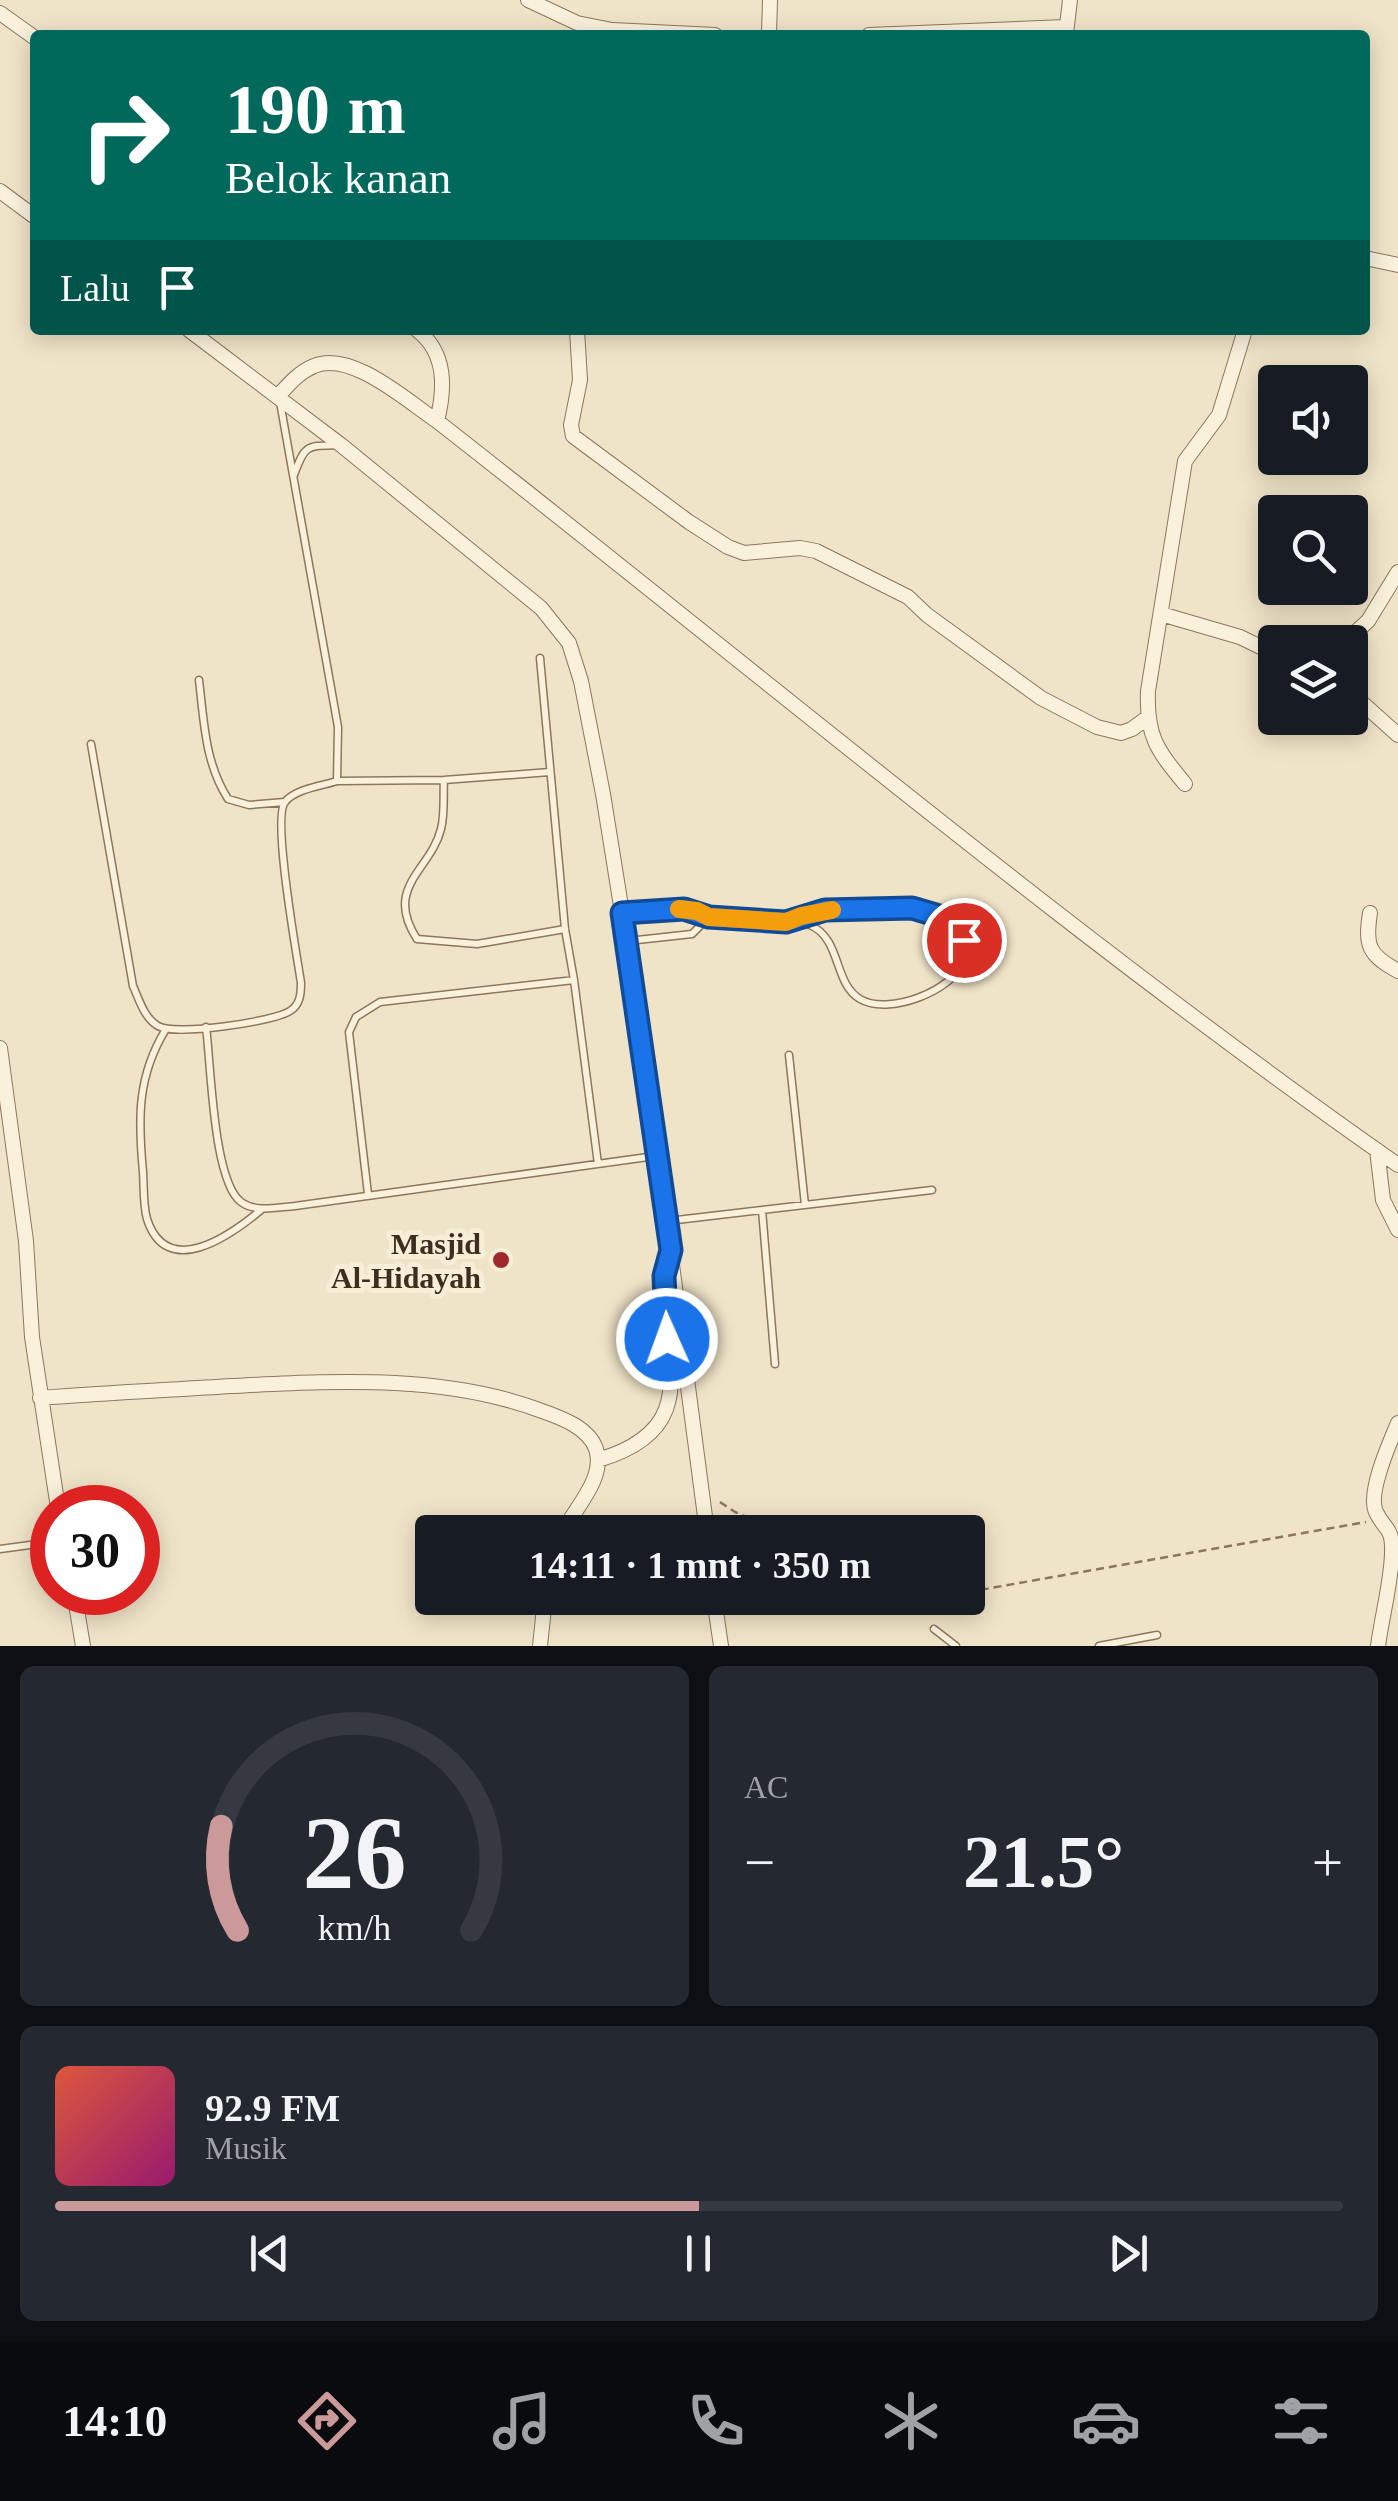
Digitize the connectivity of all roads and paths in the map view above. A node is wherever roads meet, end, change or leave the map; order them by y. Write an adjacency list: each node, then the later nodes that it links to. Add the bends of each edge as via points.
1 (528, 0): 5 (street)
2 (770, 0): 7 (street)
3 (1070, 0): 8 (street)
4 (0, 12): 9 (street)
5 (576, 29): 6 (street)
6 (612, 30)
7 (769, 30)
8 (1066, 30)
9 (30, 34)
10 (0, 191): 11 (street)
11 (30, 212)
12 (1370, 259): 13 (street)
13 (1398, 265)
14 (196, 335): 18 (street)
15 (424, 335): 19 (street, via 440,364 444,390)
16 (577, 335): 29 (street, via 573,436 689,522 744,553 816,551 890,586 1040,698 1097,727 1121,732)
17 (1243, 335): 23 (street, via 1219,415 1186,461)
18 (278, 396): 19 (street, via 316,364 343,364); 20 (street); 21 (lane)
19 (437, 422): 49 (street, via 1085,933)
20 (341, 446): 21 (lane, via 308,447); 37 (street, via 541,608 568,643 604,794)
21 (294, 476): 34 (lane, via 338,727)
22 (1398, 572): 24 (street)
23 (1160, 614): 25 (street); 29 (street)
24 (1364, 625)
25 (1258, 645)
26 (540, 658): 32 (lane)
27 (199, 680): 36 (lane, via 207,752 228,799)
28 (1368, 708): 30 (street)
29 (1147, 718): 35 (street, via 1160,754)
30 (1398, 734)
31 (91, 744): 46 (lane, via 133,986 150,1019)
32 (550, 772): 33 (lane); 41 (lane)
33 (444, 780): 34 (lane); 41 (lane, via 441,830 418,866 406,904 417,940 477,944)
34 (337, 781): 36 (lane)
35 (1185, 784)
36 (285, 802): 45 (lane, via 282,856 300,997 286,1014)
37 (622, 913): 39 (lane, via 684,909); 42 (street)
38 (1370, 913): 43 (street, via 1370,950)
39 (709, 917): 40 (lane); 42 (lane, via 692,934)
40 (786, 922): 40 (lane, via 820,932 852,993 870,1003 932,992 956,974 965,954 956,926 912,908 825,910)
41 (565, 929): 44 (lane)
42 (626, 941): 50 (street)
43 (1398, 971)
44 (574, 980): 51 (lane); 54 (lane, via 380,1002 356,1017 349,1027 350,1050)
45 (206, 1027): 46 (lane); 56 (lane, via 223,1170 238,1200)
46 (166, 1029): 56 (lane, via 145,1074 138,1116 146,1217 154,1233 169,1248 193,1250)
47 (0, 1048): 62 (street)
48 (789, 1055): 55 (lane)
49 (1377, 1150): 52 (street); 59 (street, via 1383,1200)
50 (655, 1156): 51 (lane); 58 (street)
51 (598, 1164): 54 (lane)
52 (1398, 1165)
53 (932, 1190): 55 (lane)
54 (368, 1194): 56 (lane)
55 (806, 1205): 57 (lane)
56 (262, 1209)
57 (762, 1210): 58 (lane); 61 (lane)
58 (666, 1221): 60 (street)
59 (1398, 1230)
60 (671, 1250): 64 (street, via 664,1276 668,1411 640,1442); 66 (street)
61 (775, 1364)
62 (40, 1398): 64 (street, via 319,1382 461,1389 556,1416 588,1435); 65 (street)
63 (1398, 1423): 70 (street, via 1376,1492)
64 (598, 1460): 67 (street)
65 (54, 1485)
66 (702, 1489): 68 (street); 69 (path)
67 (573, 1515)
68 (705, 1515)
69 (742, 1515)
70 (1382, 1519): 73 (path); 84 (street, via 1392,1553)
71 (30, 1545): 72 (lane)
72 (0, 1549)
73 (985, 1589)
74 (78, 1615): 79 (street)
75 (543, 1615): 80 (street)
76 (716, 1615): 81 (street)
77 (934, 1629): 82 (lane)
78 (1157, 1635): 83 (lane)
79 (83, 1646)
80 (540, 1646)
81 (720, 1646)
82 (956, 1646)
83 (1099, 1646)
84 (1378, 1646)

